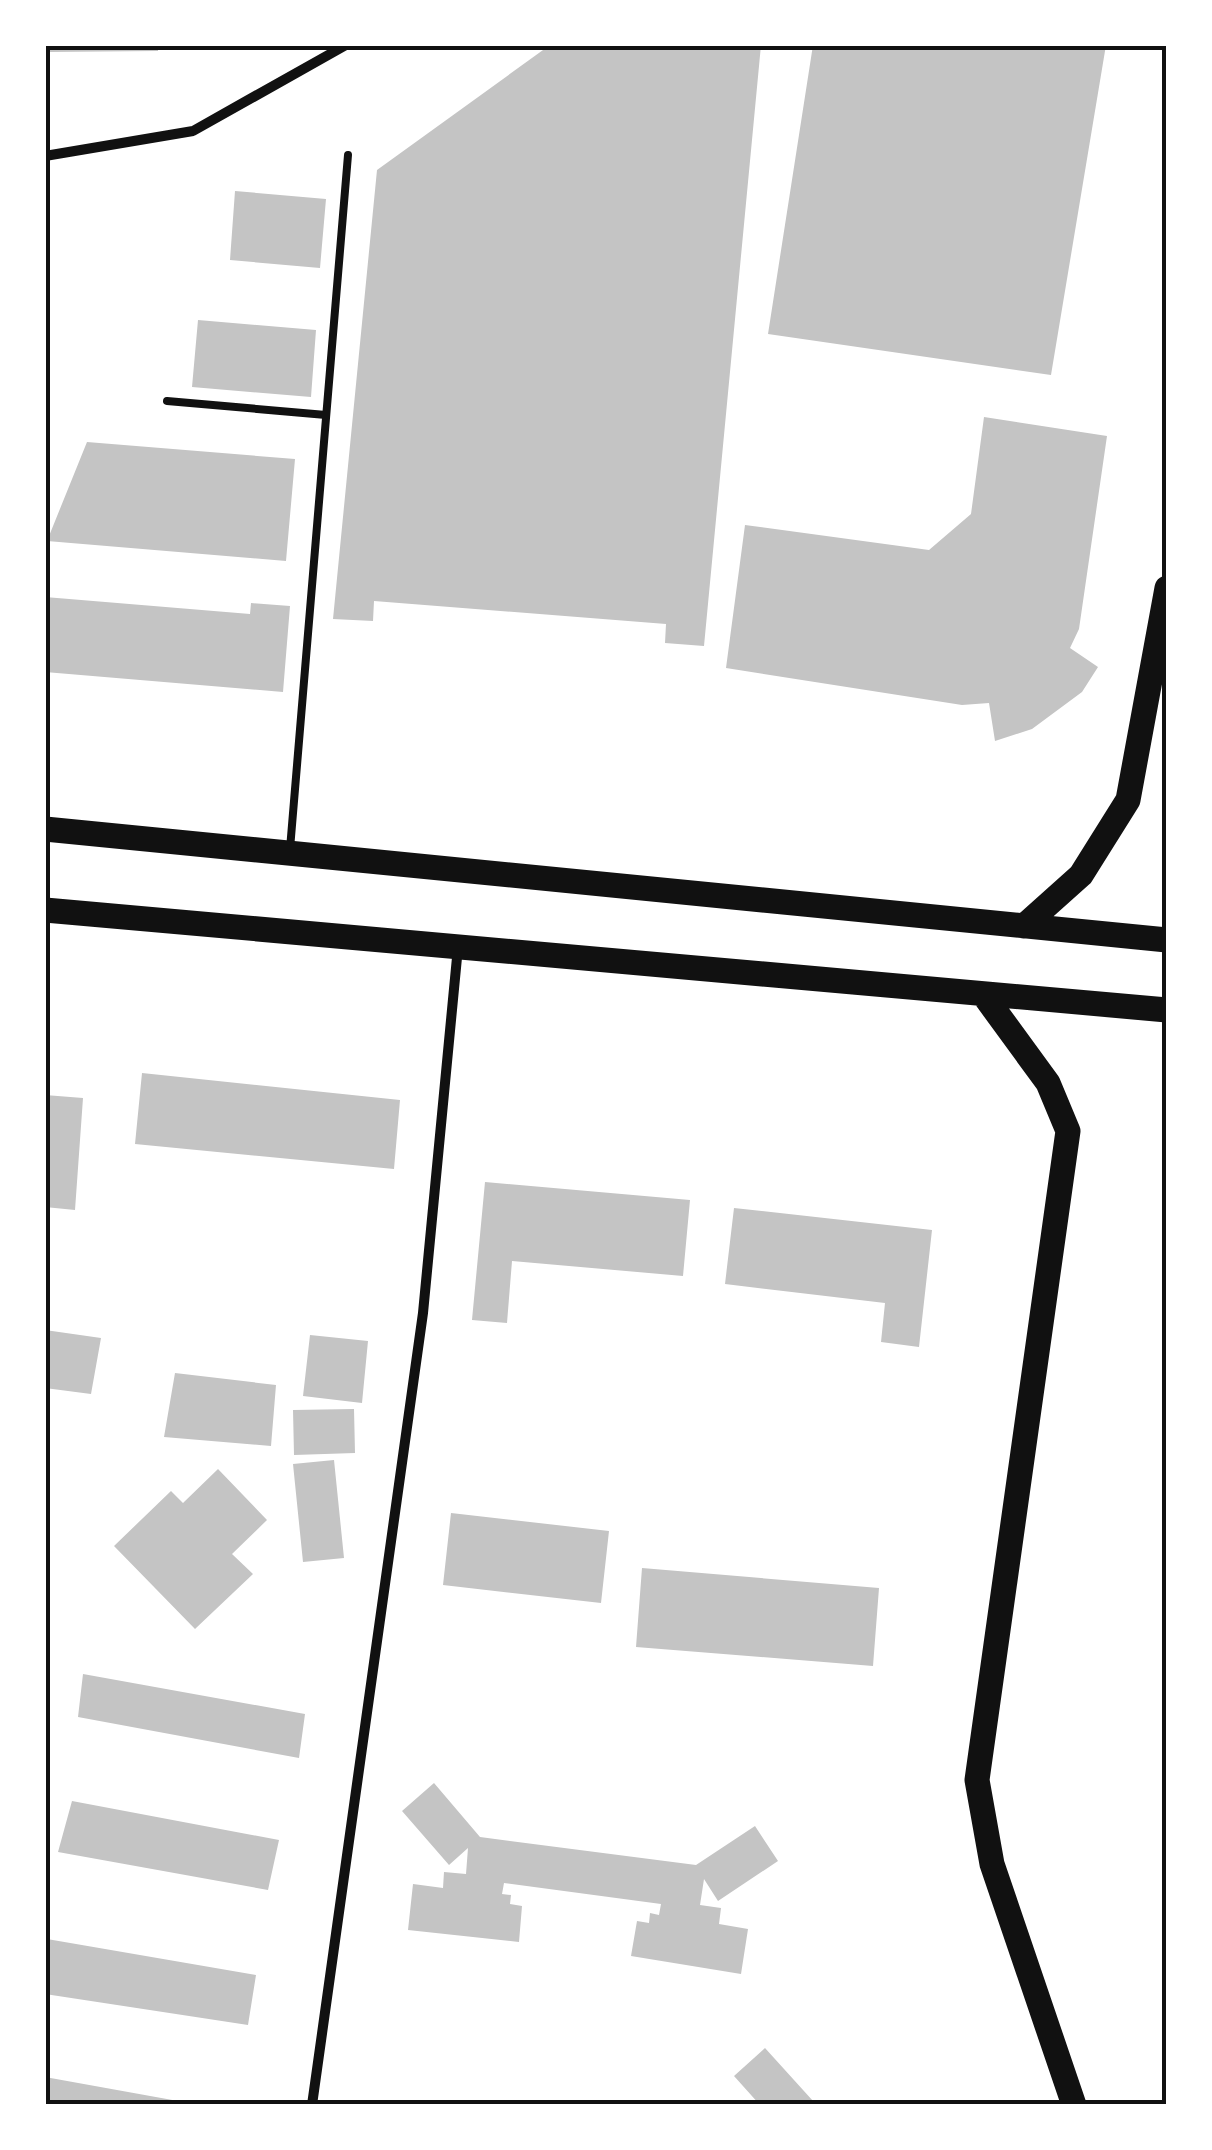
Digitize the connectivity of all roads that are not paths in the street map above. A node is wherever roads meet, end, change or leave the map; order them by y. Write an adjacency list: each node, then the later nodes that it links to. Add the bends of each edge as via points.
1 (346, 45): 3 (street, via 192,132)
2 (348, 155): 5 (lane)
3 (45, 156)
4 (167, 402): 5 (lane)
5 (326, 415): 8 (lane)
6 (1167, 588): 10 (main road, via 1128,800 1081,875)
7 (45, 829): 8 (main road)
8 (290, 853): 10 (main road)
9 (45, 910): 12 (main road)
10 (1024, 926): 11 (main road)
11 (1167, 940)
12 (458, 947): 13 (main road); 15 (street, via 422,1313)
13 (983, 994): 14 (main road); 16 (main road, via 1048,1083 1068,1131 977,1780 992,1864)
14 (1167, 1010)
15 (312, 2105)
16 (1074, 2105)

